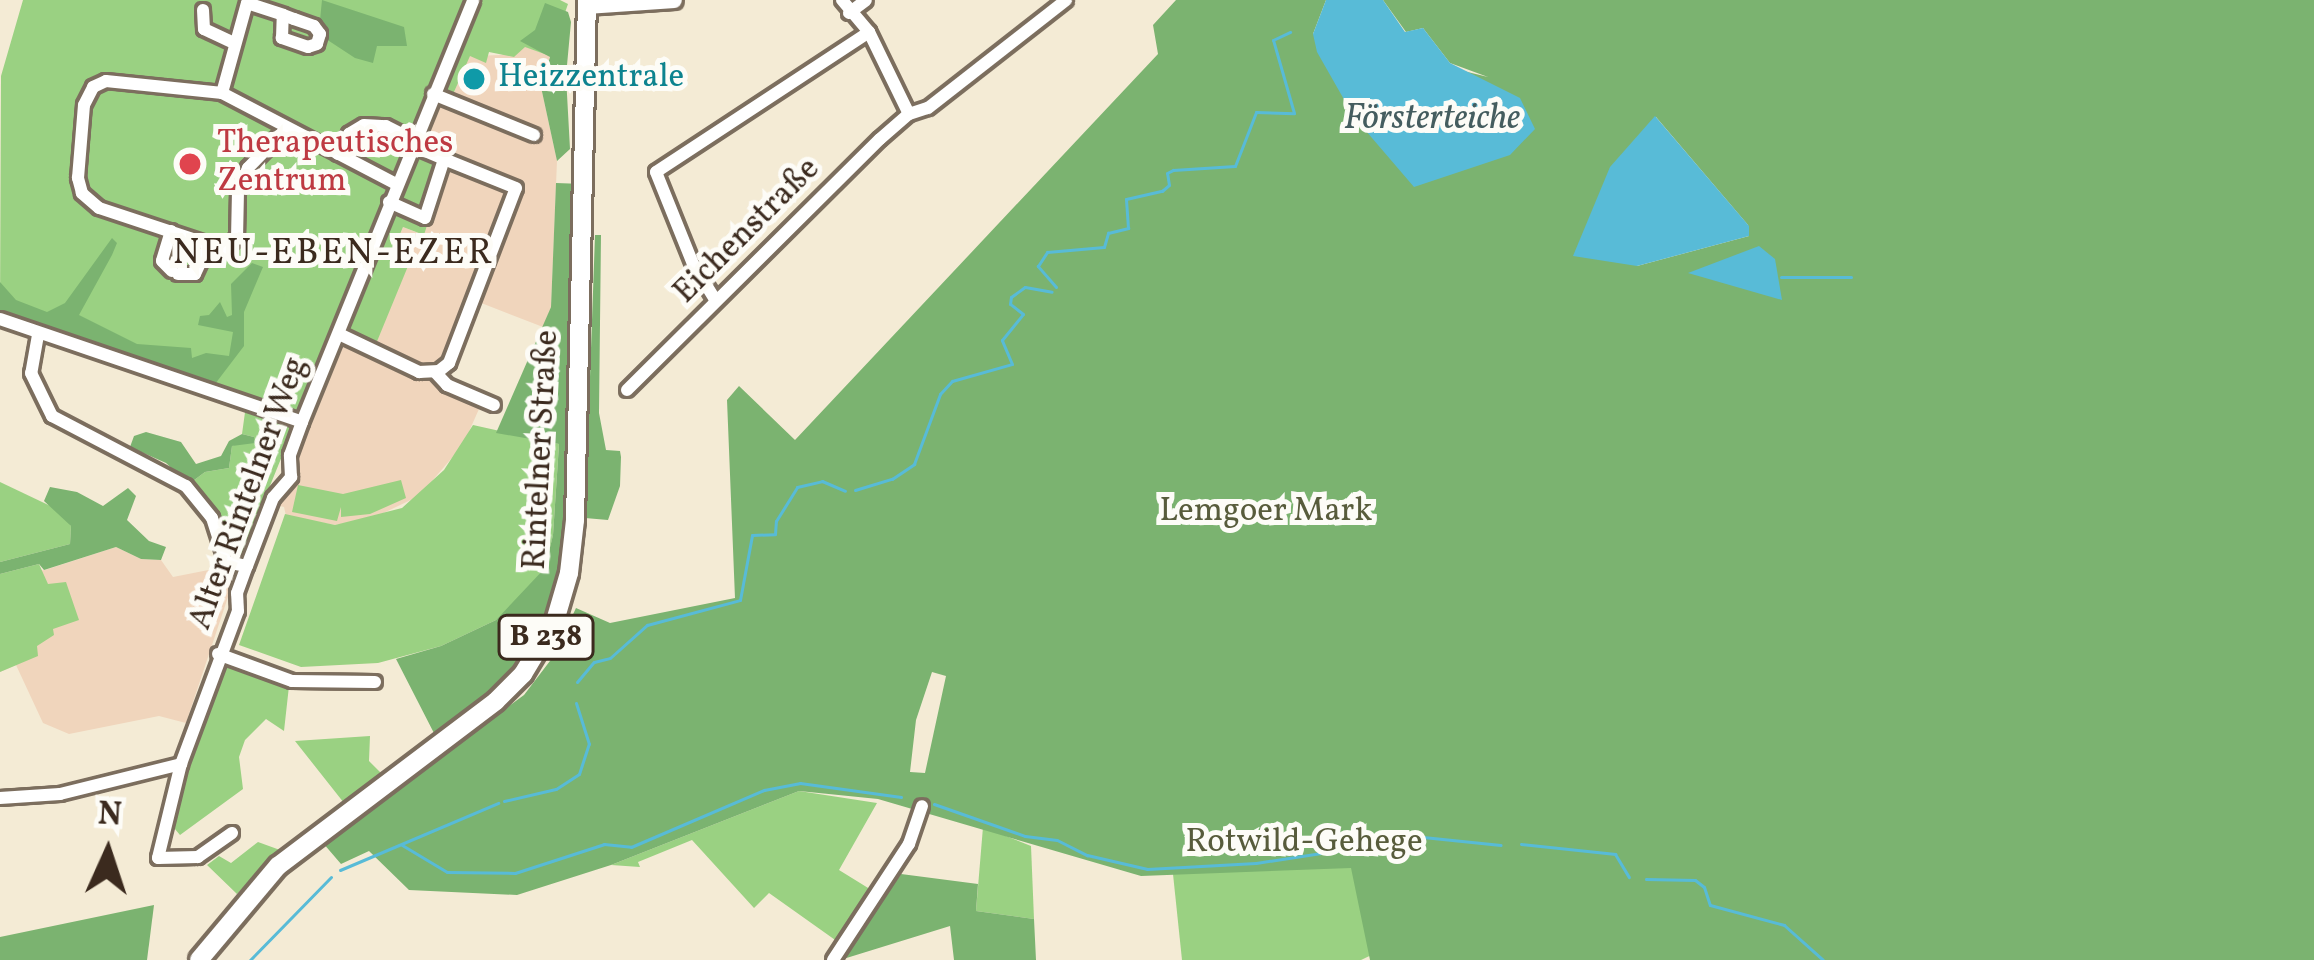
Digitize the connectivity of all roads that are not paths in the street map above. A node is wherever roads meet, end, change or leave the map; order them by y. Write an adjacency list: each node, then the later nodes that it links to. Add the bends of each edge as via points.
1 (473, 0): 13 (street, Alter Rintelner Weg)
2 (674, 0): 6 (main road)
3 (866, 0): 8 (street)
4 (1066, 0): 14 (street, Eichenstraße, via 928,108)
5 (243, 1): 9 (street); 11 (street)
6 (583, 2): 39 (main road, Rintelner Straße / B 238, via 575,520 555,621 496,701 278,866)
7 (205, 5): 11 (street, via 204,29)
8 (846, 6): 10 (street)
9 (283, 15)
10 (869, 32): 14 (street); 24 (street, via 656,172)
11 (234, 43): 12 (street)
12 (222, 93): 15 (street); 22 (street, via 106,81 88,93 82,193 99,208)
13 (433, 94): 16 (street); 17 (street, Alter Rintelner Weg)
14 (909, 114): 24 (street, Eichenstraße)
15 (287, 128): 18 (street); 23 (street, via 248,168 235,243)
16 (534, 135)
17 (412, 142): 18 (street, via 386,126 364,125); 19 (street); 20 (street, Alter Rintelner Weg)
18 (338, 154): 20 (street)
19 (445, 159): 21 (street, via 425,218); 28 (street, via 516,188 449,363)
20 (396, 184): 21 (street, Alter Rintelner Weg)
21 (389, 202): 27 (street, Alter Rintelner Weg)
22 (171, 232): 23 (street); 23 (street, via 162,261 175,273 195,274)
23 (208, 246)
24 (716, 301): 29 (street, Eichenstraße)
25 (0, 319): 26 (street)
26 (38, 334): 31 (street); 32 (street, via 31,373 52,416 186,487 212,518 226,562)
27 (339, 334): 28 (street); 31 (street, Alter Rintelner Weg)
28 (435, 372): 30 (street)
29 (627, 390)
30 (494, 404)
31 (302, 422): 32 (street, Alter Rintelner Weg, via 292,477 273,498)
32 (247, 566): 33 (street, Alter Rintelner Weg)
33 (218, 654): 34 (street, Alter Rintelner Weg, via 292,681); 35 (street)
34 (375, 682)
35 (181, 764): 36 (street, via 60,794); 38 (street, via 158,858 198,857)
36 (0, 798)
37 (922, 806): 40 (street, via 901,859)
38 (232, 833)
39 (200, 960)
40 (833, 960)

